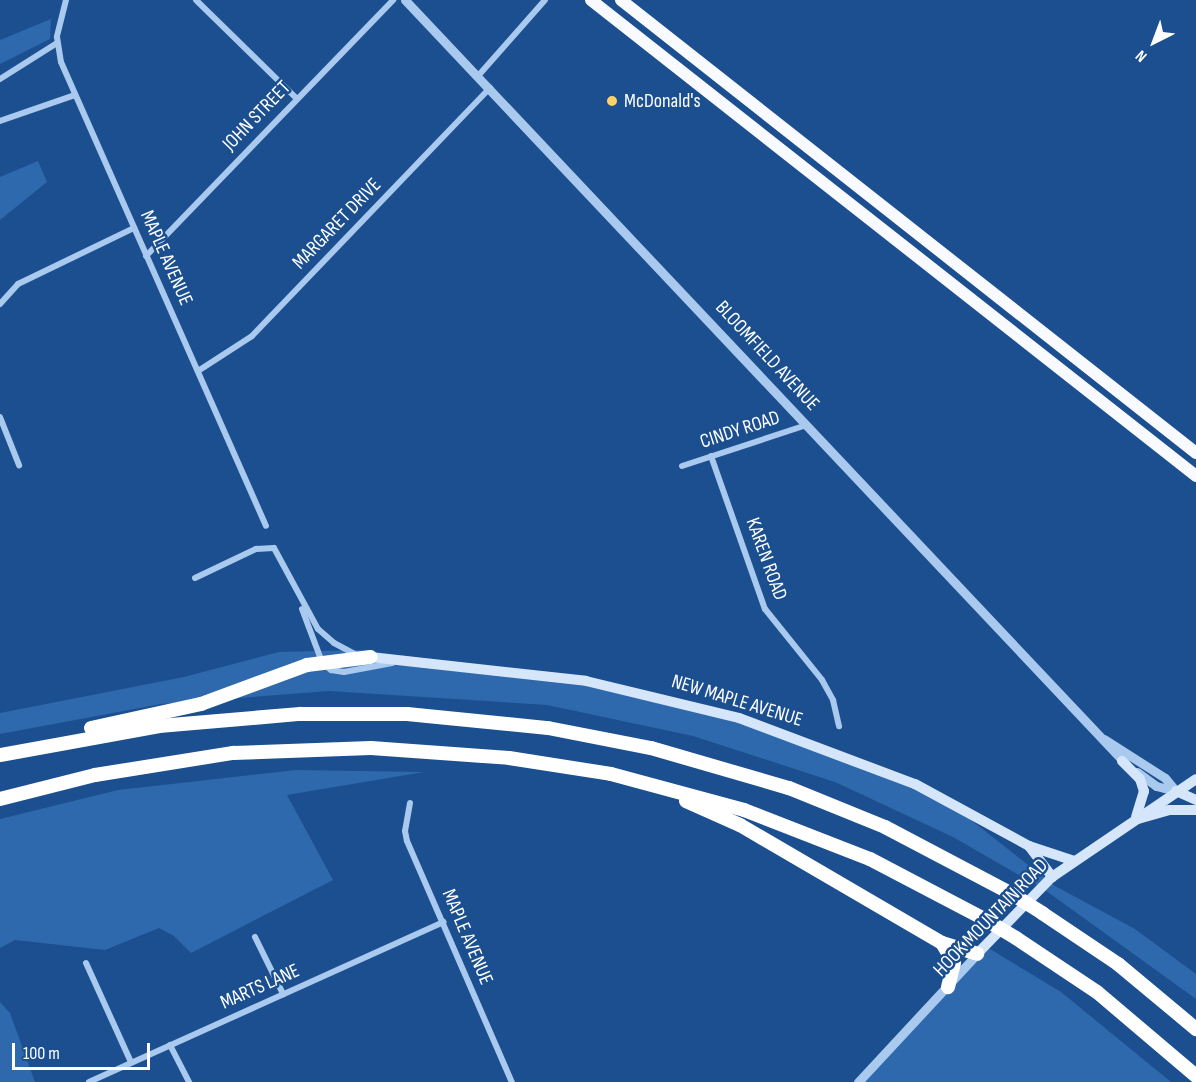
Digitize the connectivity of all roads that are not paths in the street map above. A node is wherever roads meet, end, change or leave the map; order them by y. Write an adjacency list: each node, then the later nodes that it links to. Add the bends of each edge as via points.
1 (66, 0): 8 (street, MAPLE AVENUE, via 58,22)
2 (196, 0): 13 (street)
3 (393, 0): 13 (street, JOHN STREET)
4 (405, 0): 9 (street, BLOOMFIELD AVENUE)
5 (545, 0): 9 (street)
6 (591, 0): 25 (highway)
7 (621, 0): 21 (highway)
8 (57, 43): 10 (street); 12 (street, MAPLE AVENUE)
9 (478, 76): 11 (street, BLOOMFIELD AVENUE)
10 (0, 79)
11 (490, 88): 18 (street, MARGARET DRIVE, via 252,336); 20 (street, BLOOMFIELD AVENUE)
12 (75, 95): 14 (street); 15 (street, MAPLE AVENUE)
13 (297, 99): 16 (street, JOHN STREET)
14 (0, 121)
15 (134, 228): 16 (street, MAPLE AVENUE); 17 (street, via 18,284)
16 (146, 256): 18 (street, MAPLE AVENUE)
17 (0, 304)
18 (198, 371): 26 (street, MAPLE AVENUE)
19 (0, 417): 23 (street)
20 (807, 425): 22 (street, CINDY ROAD); 33 (street, BLOOMFIELD AVENUE)
21 (1196, 453)
22 (711, 456): 24 (street, CINDY ROAD); 32 (street, KAREN ROAD, via 765,609 822,680 833,700)
23 (19, 465)
24 (682, 466)
25 (1196, 476)
26 (266, 526)
27 (195, 578): 28 (street, via 269,546 281,558)
28 (298, 596): 29 (street, via 326,637 351,652); 30 (street)
29 (370, 657): 30 (highway); 31 (main road, NEW MAPLE AVENUE)
30 (322, 662): 31 (street, NEW MAPLE AVENUE, via 331,670 344,672); 34 (highway, via 201,704 88,729)
31 (413, 662): 44 (main road, NEW MAPLE AVENUE, via 585,681 738,718 915,784)
32 (839, 726)
33 (1102, 738): 35 (street, BLOOMFIELD AVENUE); 38 (street, BLOOMFIELD AVENUE, via 1165,778)
34 (0, 755): 54 (highway, bridge, via 159,726 288,714 407,714 536,726 651,748 789,788 885,827 1042,913 1118,964)
35 (1122, 761): 38 (street, BLOOMFIELD AVENUE, via 1156,786); 43 (main road, via 1140,779 1144,790)
36 (610, 774): 39 (highway, via 451,752 302,749 164,762); 49 (highway, via 740,825); 57 (highway, bridge, via 710,800 808,834 889,868 986,920 1097,992)
37 (1196, 778): 38 (main road, HOOK MOUNTAIN ROAD)
38 (1176, 791): 40 (main road, BLOOMFIELD AVENUE); 43 (main road, HOOK MOUNTAIN ROAD)
39 (0, 799)
40 (1196, 800)
41 (410, 803): 47 (street, MAPLE AVENUE, via 407,841)
42 (1196, 810): 43 (main road, via 1169,810)
43 (1134, 820): 45 (main road, HOOK MOUNTAIN ROAD)
44 (1029, 846): 45 (main road, NEW MAPLE AVENUE); 46 (main road, NEW MAPLE AVENUE)
45 (1074, 861): 46 (main road, HOOK MOUNTAIN ROAD)
46 (1052, 877): 50 (main road, HOOK MOUNTAIN ROAD)
47 (444, 922): 53 (street, MARTS LANE); 60 (street, MAPLE AVENUE)
48 (255, 938): 53 (street)
49 (942, 943): 50 (highway); 52 (highway, via 954,963)
50 (977, 954): 52 (street, HOOK MOUNTAIN ROAD)
51 (86, 963): 56 (street)
52 (948, 987): 61 (street, HOOK MOUNTAIN ROAD)
53 (283, 994): 55 (street, MARTS LANE)
54 (1196, 1029)
55 (170, 1045): 56 (street, MARTS LANE); 59 (street)
56 (131, 1062): 58 (street, MARTS LANE)
57 (1196, 1076)
58 (89, 1082)
59 (189, 1082)
60 (512, 1082)
61 (858, 1082)

